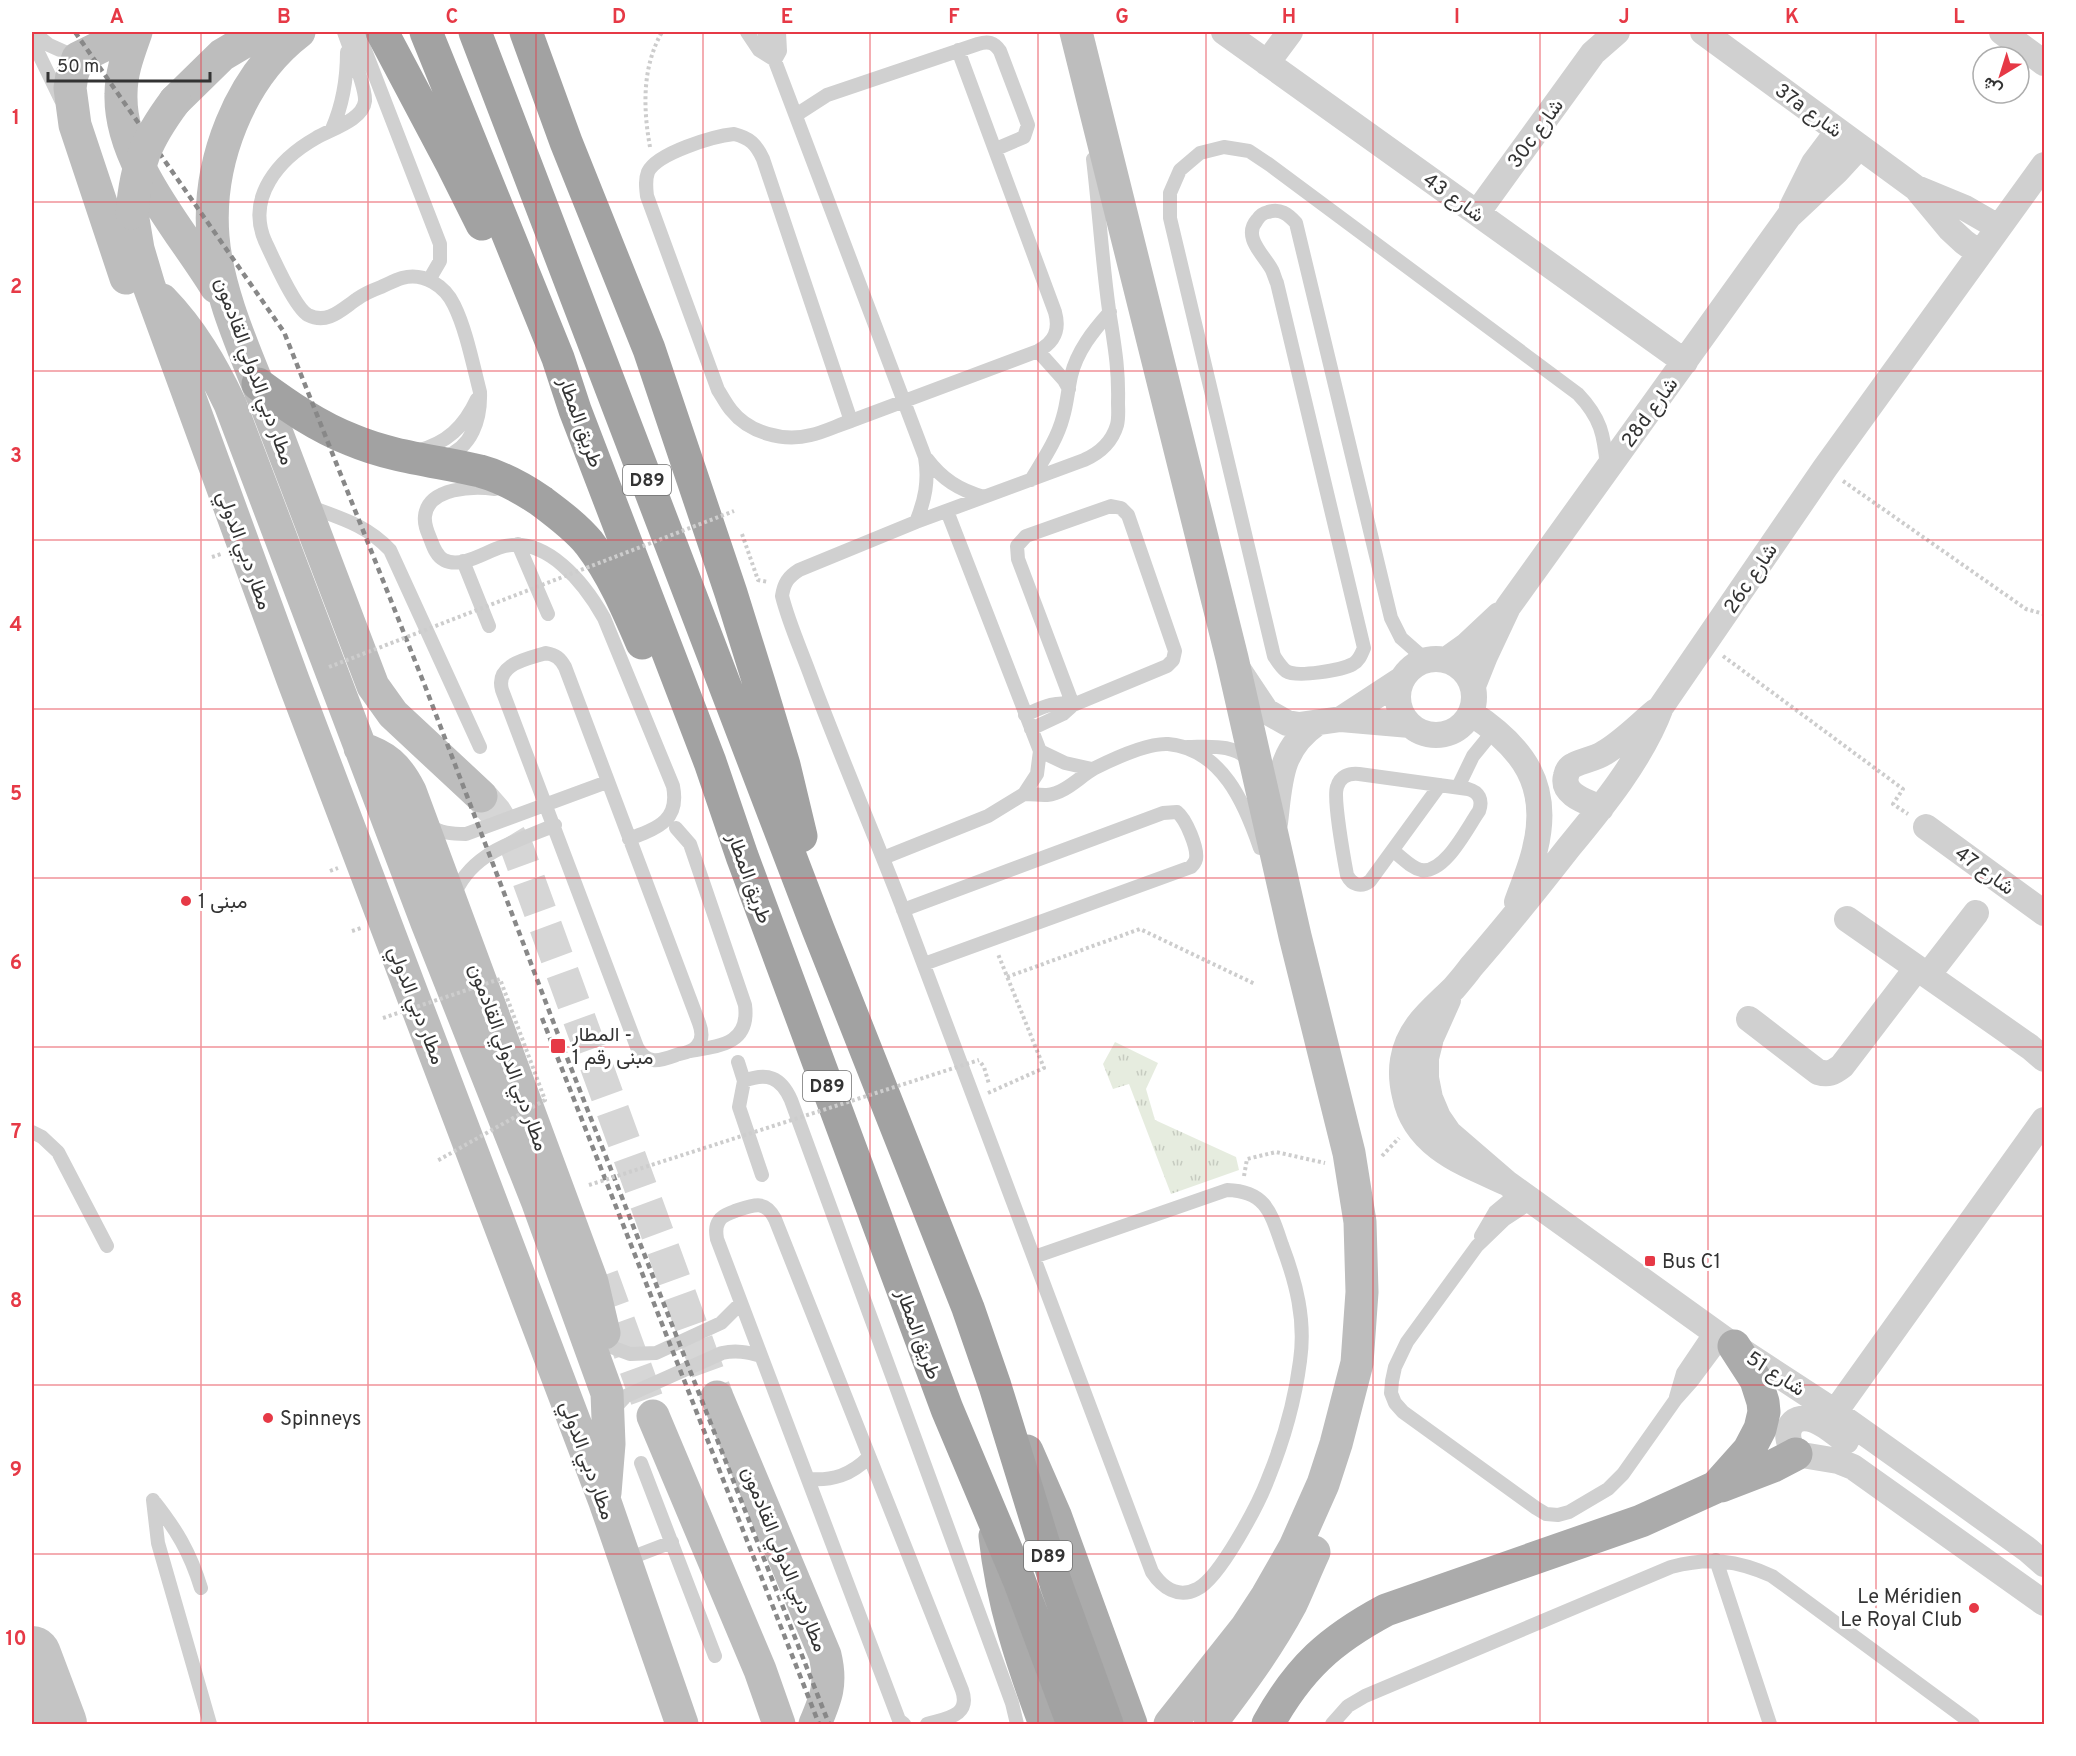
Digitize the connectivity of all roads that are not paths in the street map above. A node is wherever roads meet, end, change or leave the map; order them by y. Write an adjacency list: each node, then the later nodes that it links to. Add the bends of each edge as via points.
1 (33, 32): 25 (lane, via 49,45)
2 (131, 32): 25 (main road)
3 (136, 32): 45 (main road, via 124,65 121,88 121,111 128,140 146,179)
4 (261, 32): 43 (main road, مطار دبي الدولي, bridge, via 222,55 175,101 156,125 143,153 132,213)
5 (299, 32): 45 (main road, مطار دبي الدولي القادمون, via 267,63 245,95 219,161 213,237 219,276)
6 (358, 32): 42 (lane, via 440,244 440,261)
7 (382, 32): 52 (highway)
8 (426, 32): 52 (highway, طريق المطار / D89, via 558,358)
9 (475, 32): 112 (highway, طريق المطار / D89)
10 (526, 32): 33 (highway)
11 (539, 32): 33 (lane)
12 (747, 32): 26 (lane, via 759,50)
13 (764, 32): 26 (lane)
14 (779, 32): 26 (lane, via 780,51)
15 (1224, 32): 27 (street, شارع 43)
16 (1290, 32): 27 (street)
17 (1617, 32): 22 (street, 30c شارع)
18 (1703, 32): 32 (street, 37a شارع)
19 (2002, 32): 28 (street)
20 (345, 36): 31 (lane, via 346,82); 31 (lane, via 365,100 360,113)
21 (32, 40): 30 (lane)
22 (1597, 42): 38 (street, 30c شارع)
23 (1079, 45): 44 (lane); 69 (main road)
24 (958, 50): 29 (lane, via 827,95); 35 (lane); 35 (lane, via 984,42 996,45 1026,119 1024,137)
25 (78, 58): 30 (main road, via 70,88)
26 (775, 60): 29 (lane)
27 (1267, 63): 38 (street, شارع 43)
28 (2044, 63)
29 (796, 115): 51 (lane)
30 (75, 125): 54 (main road, via 165,394 177,415)
31 (332, 129): 42 (lane, via 288,158 261,197 262,233 296,302 308,315 333,316 364,295 402,278)
32 (1838, 131): 34 (street, 37a شارع); 39 (street, via 1804,180)
33 (566, 142): 112 (highway, via 649,349 731,593 784,765)
34 (1859, 147): 37 (street, 37a شارع); 39 (street)
35 (996, 149): 46 (lane, via 1058,323 1049,345)
36 (2044, 165): 40 (street, 26c شارع)
37 (1916, 188): 40 (street); 41 (street, via 1950,229)
38 (1477, 213): 47 (street, شارع 43)
39 (1789, 216): 47 (street, 28d شارع)
40 (1998, 227): 41 (street, 26c شارع)
41 (1979, 253): 75 (street, 26c شارع)
42 (429, 280): 50 (lane, via 453,303)
43 (149, 286): 54 (main road, مطار دبي الدولي); 84 (main road, مطار دبي الدولي, via 196,340 230,404)
44 (1110, 312): 49 (lane, via 1079,353); 58 (lane, via 1119,380 1114,434 1096,454)
45 (232, 314): 48 (main road, مطار دبي الدولي القادمون)
46 (1038, 351): 49 (lane); 51 (lane)
47 (1685, 362): 57 (street, 28d شارع)
48 (258, 384): 55 (highway, via 318,424 352,441); 61 (main road, مطار دبي الدولي القادمون)
49 (1069, 389): 58 (lane, via 1057,435)
50 (480, 392): 55 (lane, via 455,433); 55 (lane, via 479,416 463,446 447,456)
51 (904, 401): 53 (lane); 56 (lane)
52 (575, 410): 86 (highway, طريق المطار / D89)
53 (851, 421): 53 (lane, via 757,147 747,137 721,135 662,158 648,173 647,196 718,390 731,411 772,436 812,435)
54 (209, 450): 104 (main road, مطار دبي الدولي)
55 (414, 457): 59 (highway, via 483,472)
56 (925, 457): 60 (lane, via 950,483); 63 (lane, via 926,490)
57 (1607, 470): 66 (street, 28d شارع); 70 (lane, via 1601,428 1592,409 1578,394 1270,165 1249,151 1224,147 1200,153 1180,170 1170,193 1170,218 1274,656 1287,672 1307,675 1353,664 1364,648 1277,283 1252,235 1258,218 1275,210 1287,213 1296,223 1391,618 1401,638)
58 (1031, 480): 60 (lane)
59 (529, 493): 65 (lane, via 482,488 458,490 428,504 425,524 438,556 454,563); 86 (highway, via 588,542 609,573 676,718)
60 (984, 497): 62 (lane)
61 (304, 504): 72 (main road, مطار دبي الدولي القادمون); 82 (lane, via 365,528 390,550)
62 (947, 511): 63 (lane); 77 (lane)
63 (916, 522): 103 (lane, via 799,570 789,576 782,596)
64 (518, 544): 65 (lane); 67 (lane); 101 (lane, via 567,569 594,600 673,786 675,799 668,818 651,831)
65 (463, 561): 68 (lane)
66 (1508, 607): 70 (street, 28d شارع, via 1467,645); 73 (street, 28d شارع)
67 (548, 614)
68 (489, 626)
69 (1232, 658): 78 (street, via 1266,711 1299,725); 88 (main road)
70 (1436, 660): 71 (street, via 1412,667); 73 (street, via 1453,663 1466,673)
71 (1402, 679): 78 (street); 79 (street, via 1398,698 1403,717)
72 (373, 686): 93 (main road, مطار دبي الدولي القادمون, via 393,714); 96 (main road, مطار دبي الدولي القادمون)
73 (1473, 687): 76 (street)
74 (1073, 705): 74 (lane, via 1167,666 1173,660 1175,651 1128,515 1121,508 1110,506 1026,536 1017,546 1018,559); 77 (lane, via 1051,704); 80 (lane)
75 (1661, 707): 95 (street, 26c شارع, via 1648,737); 95 (street, via 1606,752 1571,766 1566,772 1567,787 1574,795)
76 (1471, 713): 79 (street, via 1465,723 1444,735 1420,732); 81 (street)
77 (1025, 715): 80 (lane)
78 (1329, 721): 79 (street); 100 (street, via 1299,738 1286,756)
79 (1410, 725)
80 (1031, 729): 85 (lane)
81 (1495, 729): 91 (lane, via 1473,756); 110 (street, via 1523,759 1532,777 1540,814 1535,852)
82 (480, 747)
83 (1183, 747): 87 (lane, via 1151,746); 88 (lane, via 1236,750); 113 (lane, via 1213,765 1239,796)
84 (360, 748): 96 (main road, مطار دبي الدولي القادمون, via 378,753 391,763); 111 (main road, مطار دبي الدولي)
85 (1040, 751): 87 (lane, via 1065,764); 92 (lane, via 1037,774)
86 (710, 762): 144 (highway, طريق المطار / D89, via 943,1398)
87 (1092, 770): 92 (lane, via 1061,791 1049,795)
88 (1258, 770): 100 (main road)
89 (608, 782): 94 (lane); 94 (lane, via 561,659 546,653 514,664 502,674 500,682); 101 (lane)
90 (1440, 785): 91 (lane); 102 (lane); 102 (lane, via 1352,773 1340,780 1336,793 1349,880 1367,884)
91 (1458, 788): 102 (lane, via 1477,793 1481,807 1442,864 1430,870 1418,869)
92 (1024, 794): 103 (lane, via 988,816)
93 (481, 796)
94 (546, 804): 96 (lane, via 466,834 435,830); 97 (lane)
95 (1601, 808): 110 (street, 26c شارع)
96 (428, 823): 105 (main road, مطار دبي الدولي القادمون)
97 (555, 825): 105 (lane, via 476,862 461,880); 118 (lane, via 641,1055 656,1061)
98 (1926, 827): 108 (street, شارع 47)
99 (676, 828): 118 (lane, via 690,844 747,1017 736,1038 726,1044)
100 (1273, 836): 113 (main road)
101 (629, 839): 118 (lane, via 699,1023 701,1040)
102 (1393, 851)
103 (884, 858): 106 (lane)
104 (369, 882): 111 (main road); 143 (main road, مطار دبي الدولي)
105 (452, 902): 130 (main road, مطار دبي الدولي القادمون, via 592,1282)
106 (903, 910): 114 (lane); 114 (lane, via 1163,813 1177,812 1182,816 1197,856 1191,867)
107 (1976, 913): 115 (street)
108 (2044, 913)
109 (1847, 919): 115 (street)
110 (1509, 922): 116 (street, 26c شارع)
111 (429, 929): 134 (main road, مطار دبي الدولي القادمون, via 538,1203)
112 (818, 930): 132 (highway, طريق المطار / D89, via 968,1308)
113 (1295, 936): 145 (main road, via 1348,1153 1360,1222 1362,1292 1357,1363)
114 (924, 964): 127 (lane)
115 (1922, 972): 117 (street, via 1842,1066 1826,1075); 119 (street)
116 (1454, 988): 125 (street, شارع 51, via 1426,1058 1430,1098 1449,1133)
117 (1749, 1019)
118 (690, 1051)
119 (2044, 1059)
120 (738, 1062): 121 (lane)
121 (744, 1082): 124 (lane, via 739,1107); 159 (lane, via 768,1077 778,1081 791,1100)
122 (2044, 1120): 135 (street)
123 (32, 1132): 126 (lane, via 58,1152)
124 (762, 1175)
125 (1519, 1192): 129 (street, شارع 51); 129 (lane, via 1506,1219 1477,1246 1407,1341 1395,1368 1391,1393 1403,1412 1536,1508 1558,1515 1599,1496 1616,1482)
126 (107, 1246)
127 (1034, 1257): 127 (lane, via 1227,1190 1242,1190 1255,1196 1273,1218 1292,1273 1302,1325 1295,1393 1255,1509 1209,1580 1198,1589 1185,1593 1171,1591 1152,1572)
128 (741, 1303): 130 (lane, via 721,1323 656,1353 630,1354); 131 (lane); 138 (lane, via 715,1231 723,1217 757,1204 765,1206 775,1219)
129 (1723, 1338): 135 (street, شارع 51); 142 (main road, via 1756,1380 1764,1412 1749,1450)
130 (606, 1345): 134 (main road, مطار دبي الدولي القادمون)
131 (761, 1356): 134 (lane, via 734,1350 722,1353 626,1396 616,1405); 141 (lane)
132 (995, 1386): 162 (highway, طريق المطار / D89, via 1056,1584); 163 (main road, via 1054,1515)
133 (717, 1397): 157 (main road, مطار دبي الدولي القادمون, via 825,1655 829,1684)
134 (608, 1404): 143 (main road, مطار دبي الدولي القادمون)
135 (1835, 1412): 140 (street, شارع 51)
136 (653, 1416): 156 (main road, via 760,1670)
137 (1796, 1454): 140 (street, via 1787,1439 1788,1431 1792,1424 1805,1419 1821,1423 1894,1474); 142 (main road); 151 (street, via 1853,1467)
138 (869, 1457): 141 (lane, via 842,1476); 158 (lane, via 965,1698 959,1713)
139 (641, 1463): 146 (lane)
140 (1925, 1476): 147 (street, شارع 51)
141 (808, 1479): 153 (lane)
142 (1716, 1487): 166 (main road, via 1641,1521 1378,1615 1325,1650 1299,1676)
143 (605, 1502): 148 (main road, مطار دبي الدولي)
144 (993, 1520): 160 (main road, via 1007,1607); 161 (highway, طريق المطار / D89)
145 (1315, 1526): 164 (main road, via 1227,1653); 165 (main road, via 1292,1602 1251,1670)
146 (672, 1542): 148 (lane); 152 (lane)
147 (2039, 1553)
148 (625, 1560): 155 (main road, مطار دبي الدولي)
149 (1716, 1560): 167 (lane, via 1671,1567 1376,1692 1348,1706); 168 (lane); 169 (lane, via 1757,1569 1779,1581)
150 (201, 1588): 154 (lane, via 179,1535 153,1500 163,1563)
151 (2044, 1603)
152 (715, 1656)
153 (901, 1723)
154 (210, 1725)
155 (682, 1725)
156 (779, 1725)
157 (815, 1725)
158 (927, 1725)
159 (1017, 1725)
160 (1045, 1725)
161 (1073, 1725)
162 (1107, 1725)
163 (1131, 1725)
164 (1170, 1725)
165 (1209, 1725)
166 (1268, 1725)
167 (1332, 1725)
168 (1770, 1725)
169 (1973, 1725)

